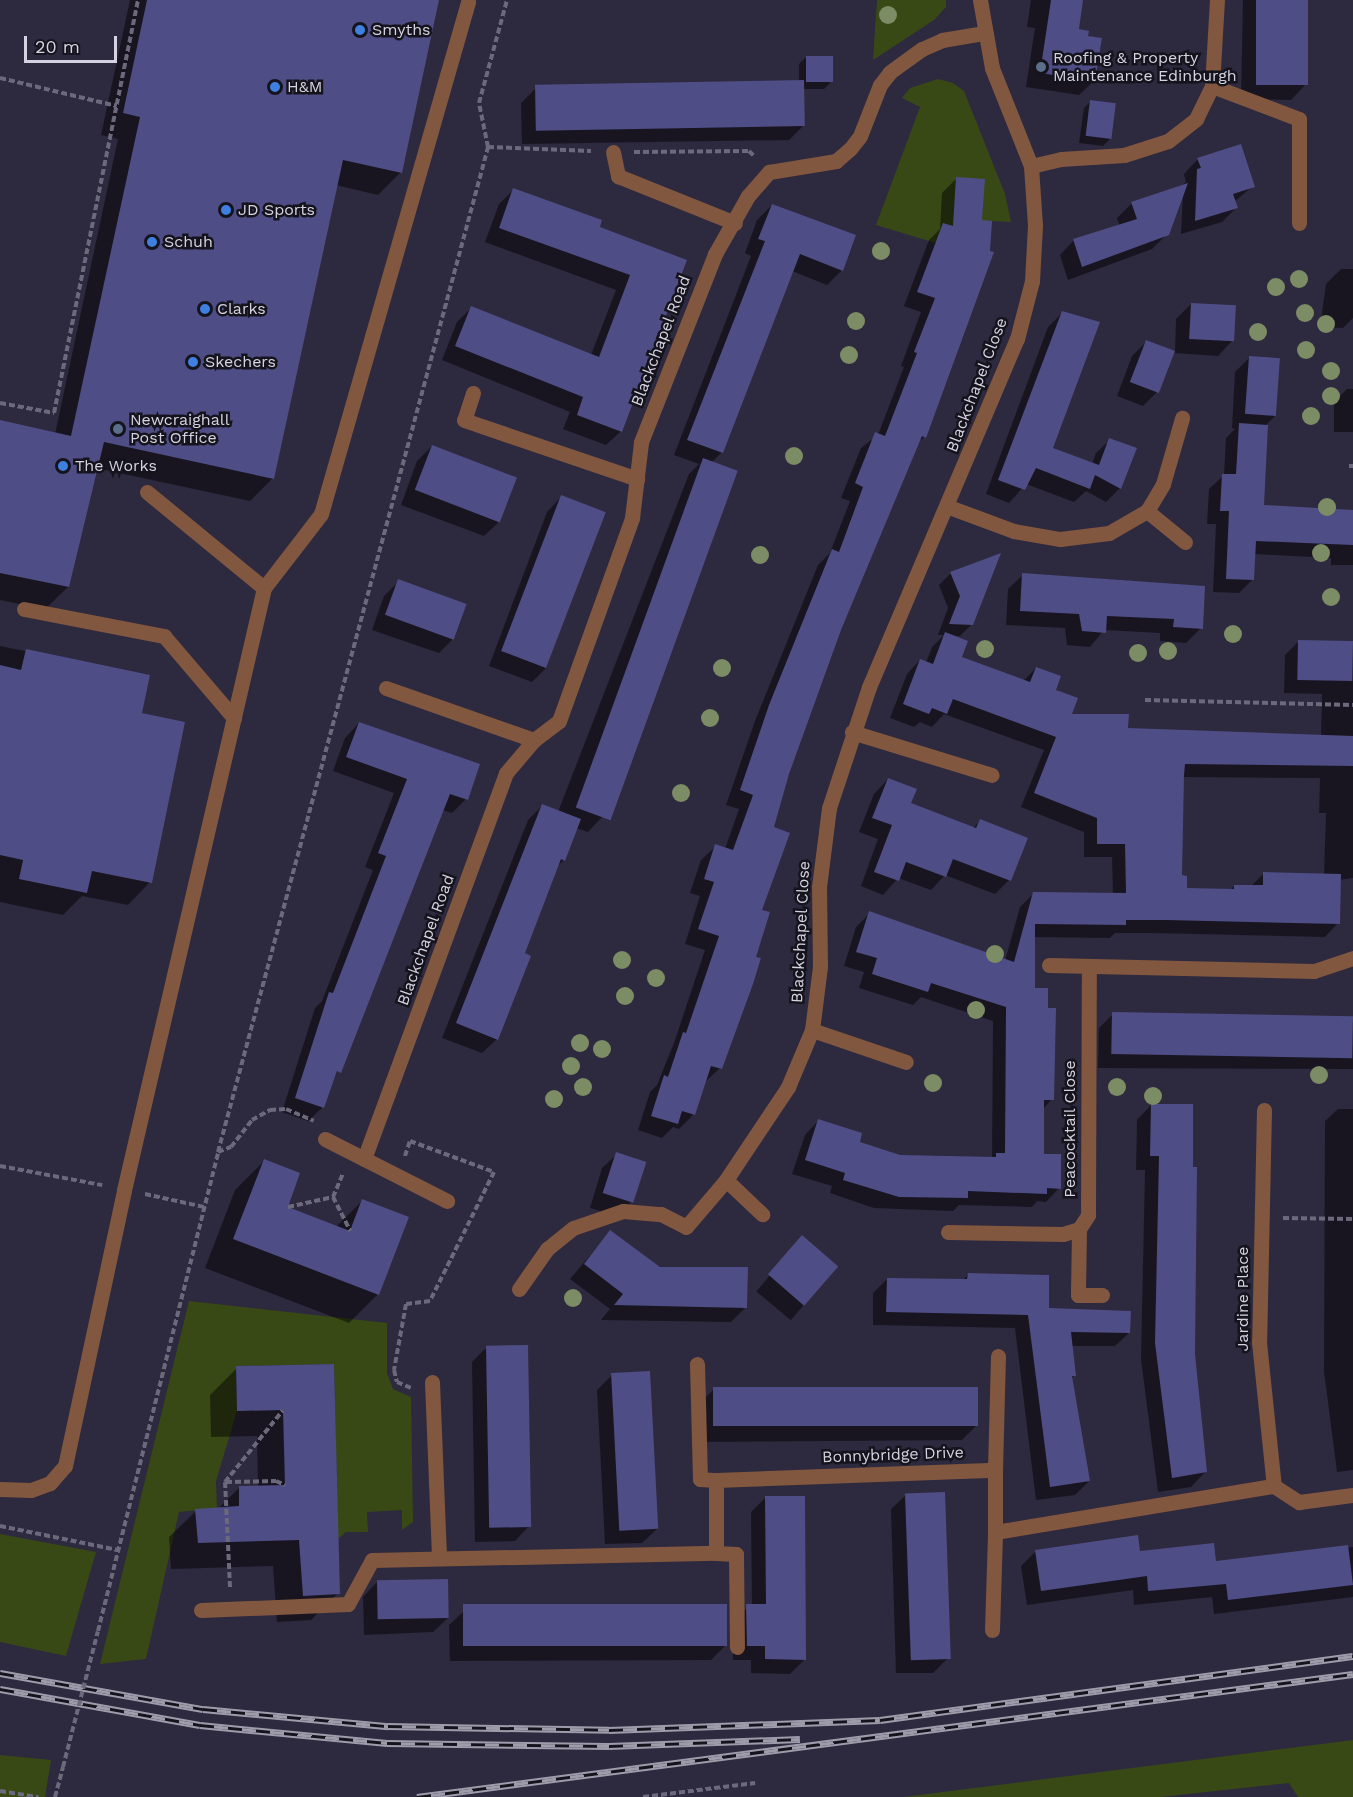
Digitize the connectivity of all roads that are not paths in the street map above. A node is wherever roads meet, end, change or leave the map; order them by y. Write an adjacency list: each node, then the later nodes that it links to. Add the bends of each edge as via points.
1 (981, 0): 4 (street, Blackchapel Close)
2 (1217, 0): 5 (street)
3 (468, 2): 17 (street, via 321,514)
4 (984, 33): 7 (street, Blackchapel Close, via 1003,102); 8 (street, Blackchapel Road, via 942,40 904,60 880,86 860,136 850,149 836,161 769,172 748,196)
5 (1212, 87): 7 (street, via 1196,119 1168,141 1124,155 1061,159); 9 (street, via 1299,119)
6 (613, 152): 8 (street, via 618,176)
7 (1031, 166): 14 (street, Blackchapel Close, via 1035,225 1032,281 1017,339)
8 (735, 223): 12 (street, Blackchapel Road, via 715,254 641,442)
9 (1299, 223)
10 (473, 393): 12 (street, via 464,420)
11 (1182, 418): 15 (street, via 1162,484)
12 (637, 479): 22 (street, Blackchapel Road, via 632,518 560,721)
13 (147, 492): 17 (street)
14 (949, 507): 15 (street, via 1014,531 1060,539 1109,533); 21 (street, Blackchapel Close)
15 (1147, 511): 16 (street)
16 (1185, 542)
17 (264, 588): 20 (street)
18 (24, 609): 20 (street, via 164,636)
19 (386, 688): 22 (street)
20 (234, 718): 45 (street, via 124,1190 72,1443 65,1466 50,1483 32,1490)
21 (852, 732): 23 (street); 27 (street, Blackchapel Close, via 829,808 819,887 820,967)
22 (534, 740): 31 (street, Blackchapel Road, via 506,773)
23 (992, 775)
24 (1353, 958): 26 (street, via 1314,971)
25 (1049, 965): 26 (street)
26 (1089, 966): 35 (street, Peacocktail Close, via 1088,1215)
27 (812, 1030): 28 (street); 32 (street, Blackchapel Close, via 788,1087)
28 (906, 1062)
29 (1263, 1110): 44 (street, Jardine Place, via 1259,1342)
30 (325, 1140): 31 (street)
31 (364, 1160): 33 (street)
32 (726, 1180): 34 (street); 37 (street, Blackchapel Close, via 686,1227 661,1214 623,1211 573,1228 547,1250)
33 (447, 1201)
34 (762, 1214)
35 (1079, 1229): 36 (street, via 1063,1233); 38 (street, Peacocktail Close, via 1078,1295)
36 (948, 1232)
37 (519, 1289)
38 (1102, 1295)
39 (998, 1356): 42 (street)
40 (697, 1364): 43 (street, via 700,1479)
41 (432, 1389): 49 (street)
42 (995, 1470): 43 (street, Bonnybridge Drive); 47 (street)
43 (716, 1480): 48 (street)
44 (1274, 1486): 46 (street, via 1299,1502); 47 (street)
45 (0, 1489)
46 (1353, 1495)
47 (995, 1532): 51 (street)
48 (716, 1553): 49 (street); 52 (street, via 736,1554)
49 (439, 1558): 50 (street, via 372,1560 348,1604)
50 (201, 1610)
51 (992, 1630)
52 (737, 1647)

